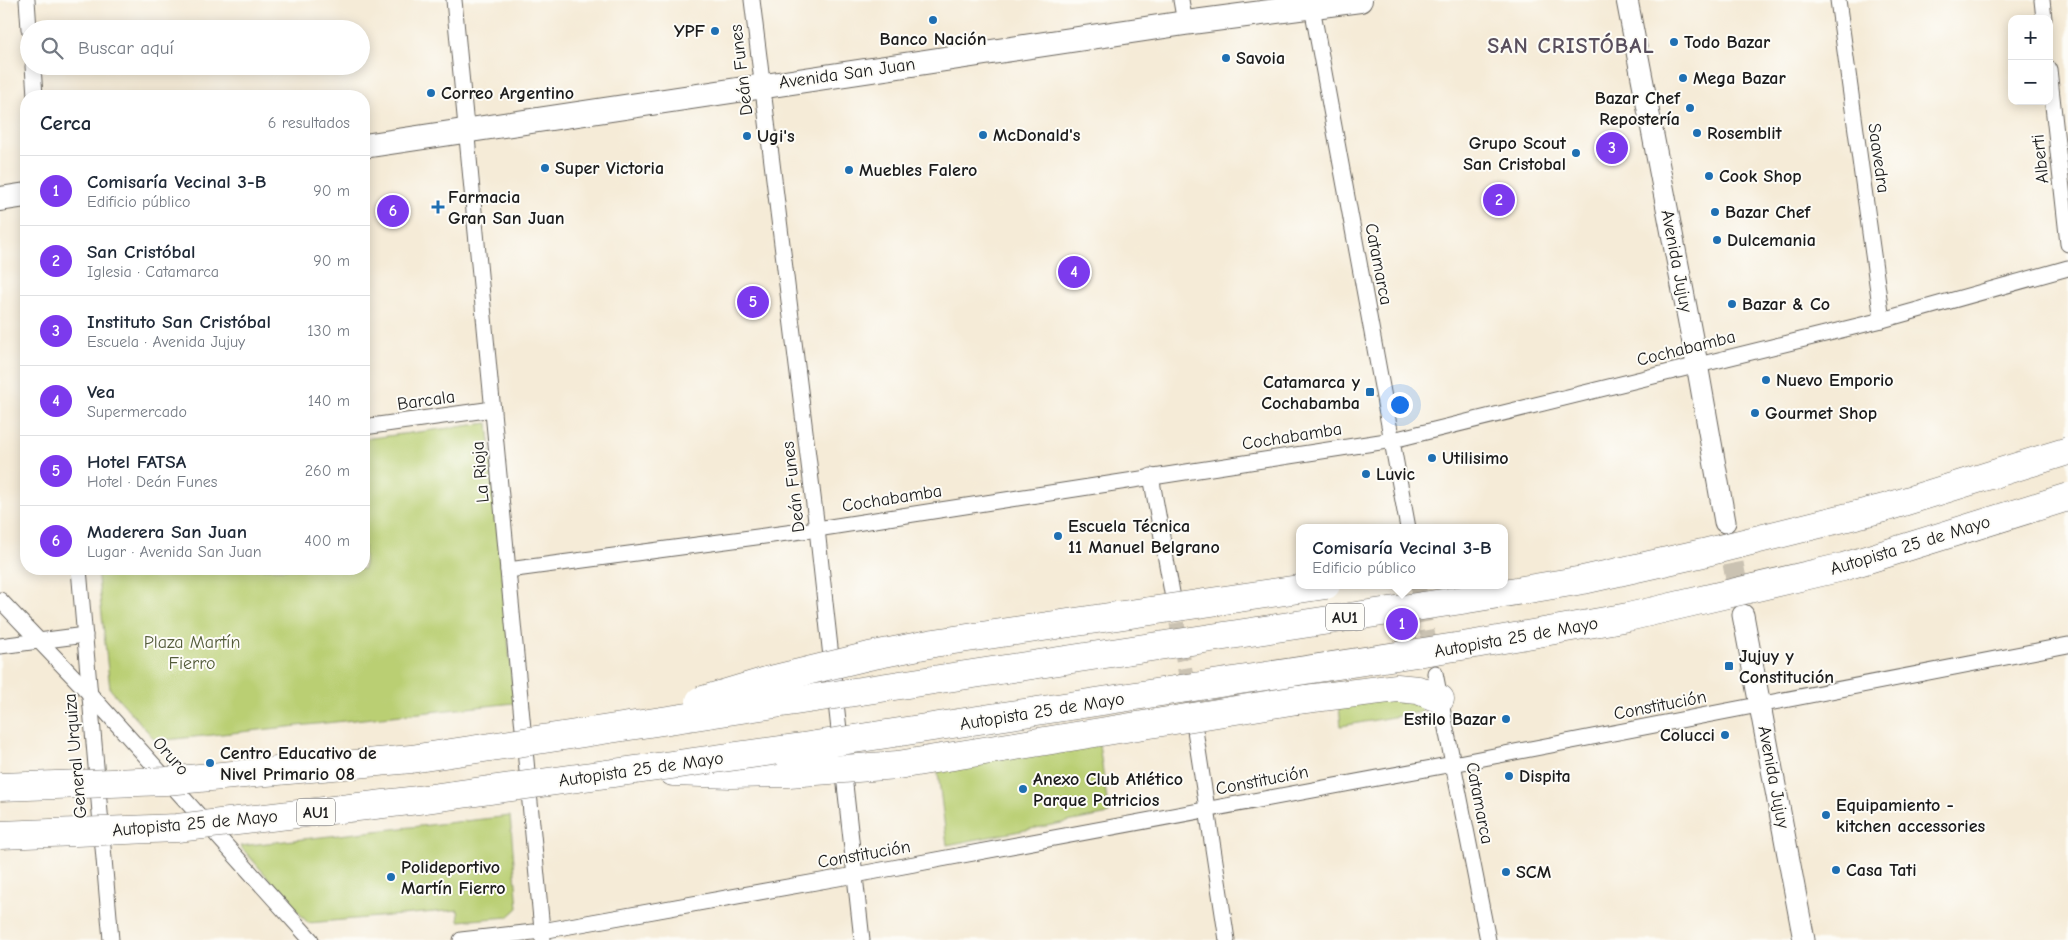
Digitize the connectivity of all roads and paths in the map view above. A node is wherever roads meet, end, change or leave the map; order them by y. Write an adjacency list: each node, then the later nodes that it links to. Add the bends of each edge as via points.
1 (27, 0): 11 (street)
2 (454, 0): 17 (street, La Rioja)
3 (752, 0): 14 (street, Deán Funes)
4 (1181, 0): 12 (street)
5 (1360, 0): 9 (main road, Avenida San Juan)
6 (1627, 0): 24 (main road, Avenida Jujuy)
7 (1838, 0): 23 (street, Saavedra)
8 (2042, 0): 10 (street)
9 (1312, 7): 12 (main road, Avenida San Juan); 27 (street, Catamarca)
10 (2044, 15)
11 (28, 20)
12 (1185, 23): 14 (main road, Avenida San Juan)
13 (34, 75): 15 (street)
14 (762, 86): 17 (main road, Avenida San Juan); 33 (street, Deán Funes)
15 (35, 90)
16 (2053, 105): 21 (street, Alberti)
17 (467, 132): 18 (main road, Avenida San Juan); 25 (street, La Rioja)
18 (370, 145)
19 (20, 196): 20 (main road)
20 (0, 199)
21 (2068, 244)
22 (2068, 268): 23 (street, Cochabamba)
23 (1882, 320): 24 (street, Cochabamba)
24 (1697, 364): 27 (street, Cochabamba); 31 (main road, Avenida Jujuy)
25 (493, 410): 26 (street, Barcala); 34 (street, La Rioja)
26 (370, 426)
27 (1393, 440): 29 (street, Cochabamba); 32 (street, Catamarca)
28 (2068, 451): 47 (highway, AU1, bridge, via 1884,508 1703,554 1583,580)
29 (1151, 476): 33 (street, Cochabamba); 37 (street)
30 (2068, 497): 50 (highway, Autopista 25 de Mayo / AU1, bridge, via 1843,567 1628,617 1475,644 802,747)
31 (1726, 522)
32 (1407, 524)
33 (817, 529): 34 (street, Cochabamba); 54 (street, Deán Funes)
34 (508, 570): 55 (street, La Rioja)
35 (80, 575): 40 (street, General Urquiza)
36 (1299, 589): 47 (highway, bridge, via 934,643 869,656 770,680)
37 (1173, 598)
38 (0, 600): 41 (street, Oruro)
39 (1743, 615): 46 (main road, Avenida Jujuy)
40 (85, 635): 41 (street); 45 (street, General Urquiza)
41 (38, 640): 43 (street); 45 (street, Oruro)
42 (2068, 645): 46 (street, Constitución)
43 (0, 646)
44 (1438, 686): 49 (street, Catamarca); 50 (highway, bridge, via 1297,700 898,765 757,774)
45 (89, 694): 56 (street, General Urquiza); 57 (street, Oruro)
46 (1760, 705): 49 (street, Constitución); 62 (main road, Avenida Jujuy)
47 (610, 728): 51 (highway, AU1, bridge, via 411,759 166,781)
48 (1195, 730): 52 (street)
49 (1453, 764): 52 (street, Constitución); 61 (street, Catamarca)
50 (631, 770): 53 (highway, Autopista 25 de Mayo / AU1, bridge, via 418,800 177,828)
51 (0, 787)
52 (1207, 809): 54 (street, Constitución); 60 (street)
53 (0, 835)
54 (855, 876): 55 (street, Constitución); 59 (street, Deán Funes)
55 (543, 936): 58 (street, Constitución)
56 (111, 940)
57 (311, 940)
58 (461, 940)
59 (862, 940)
60 (1227, 940)
61 (1488, 940)
62 (1804, 940)

